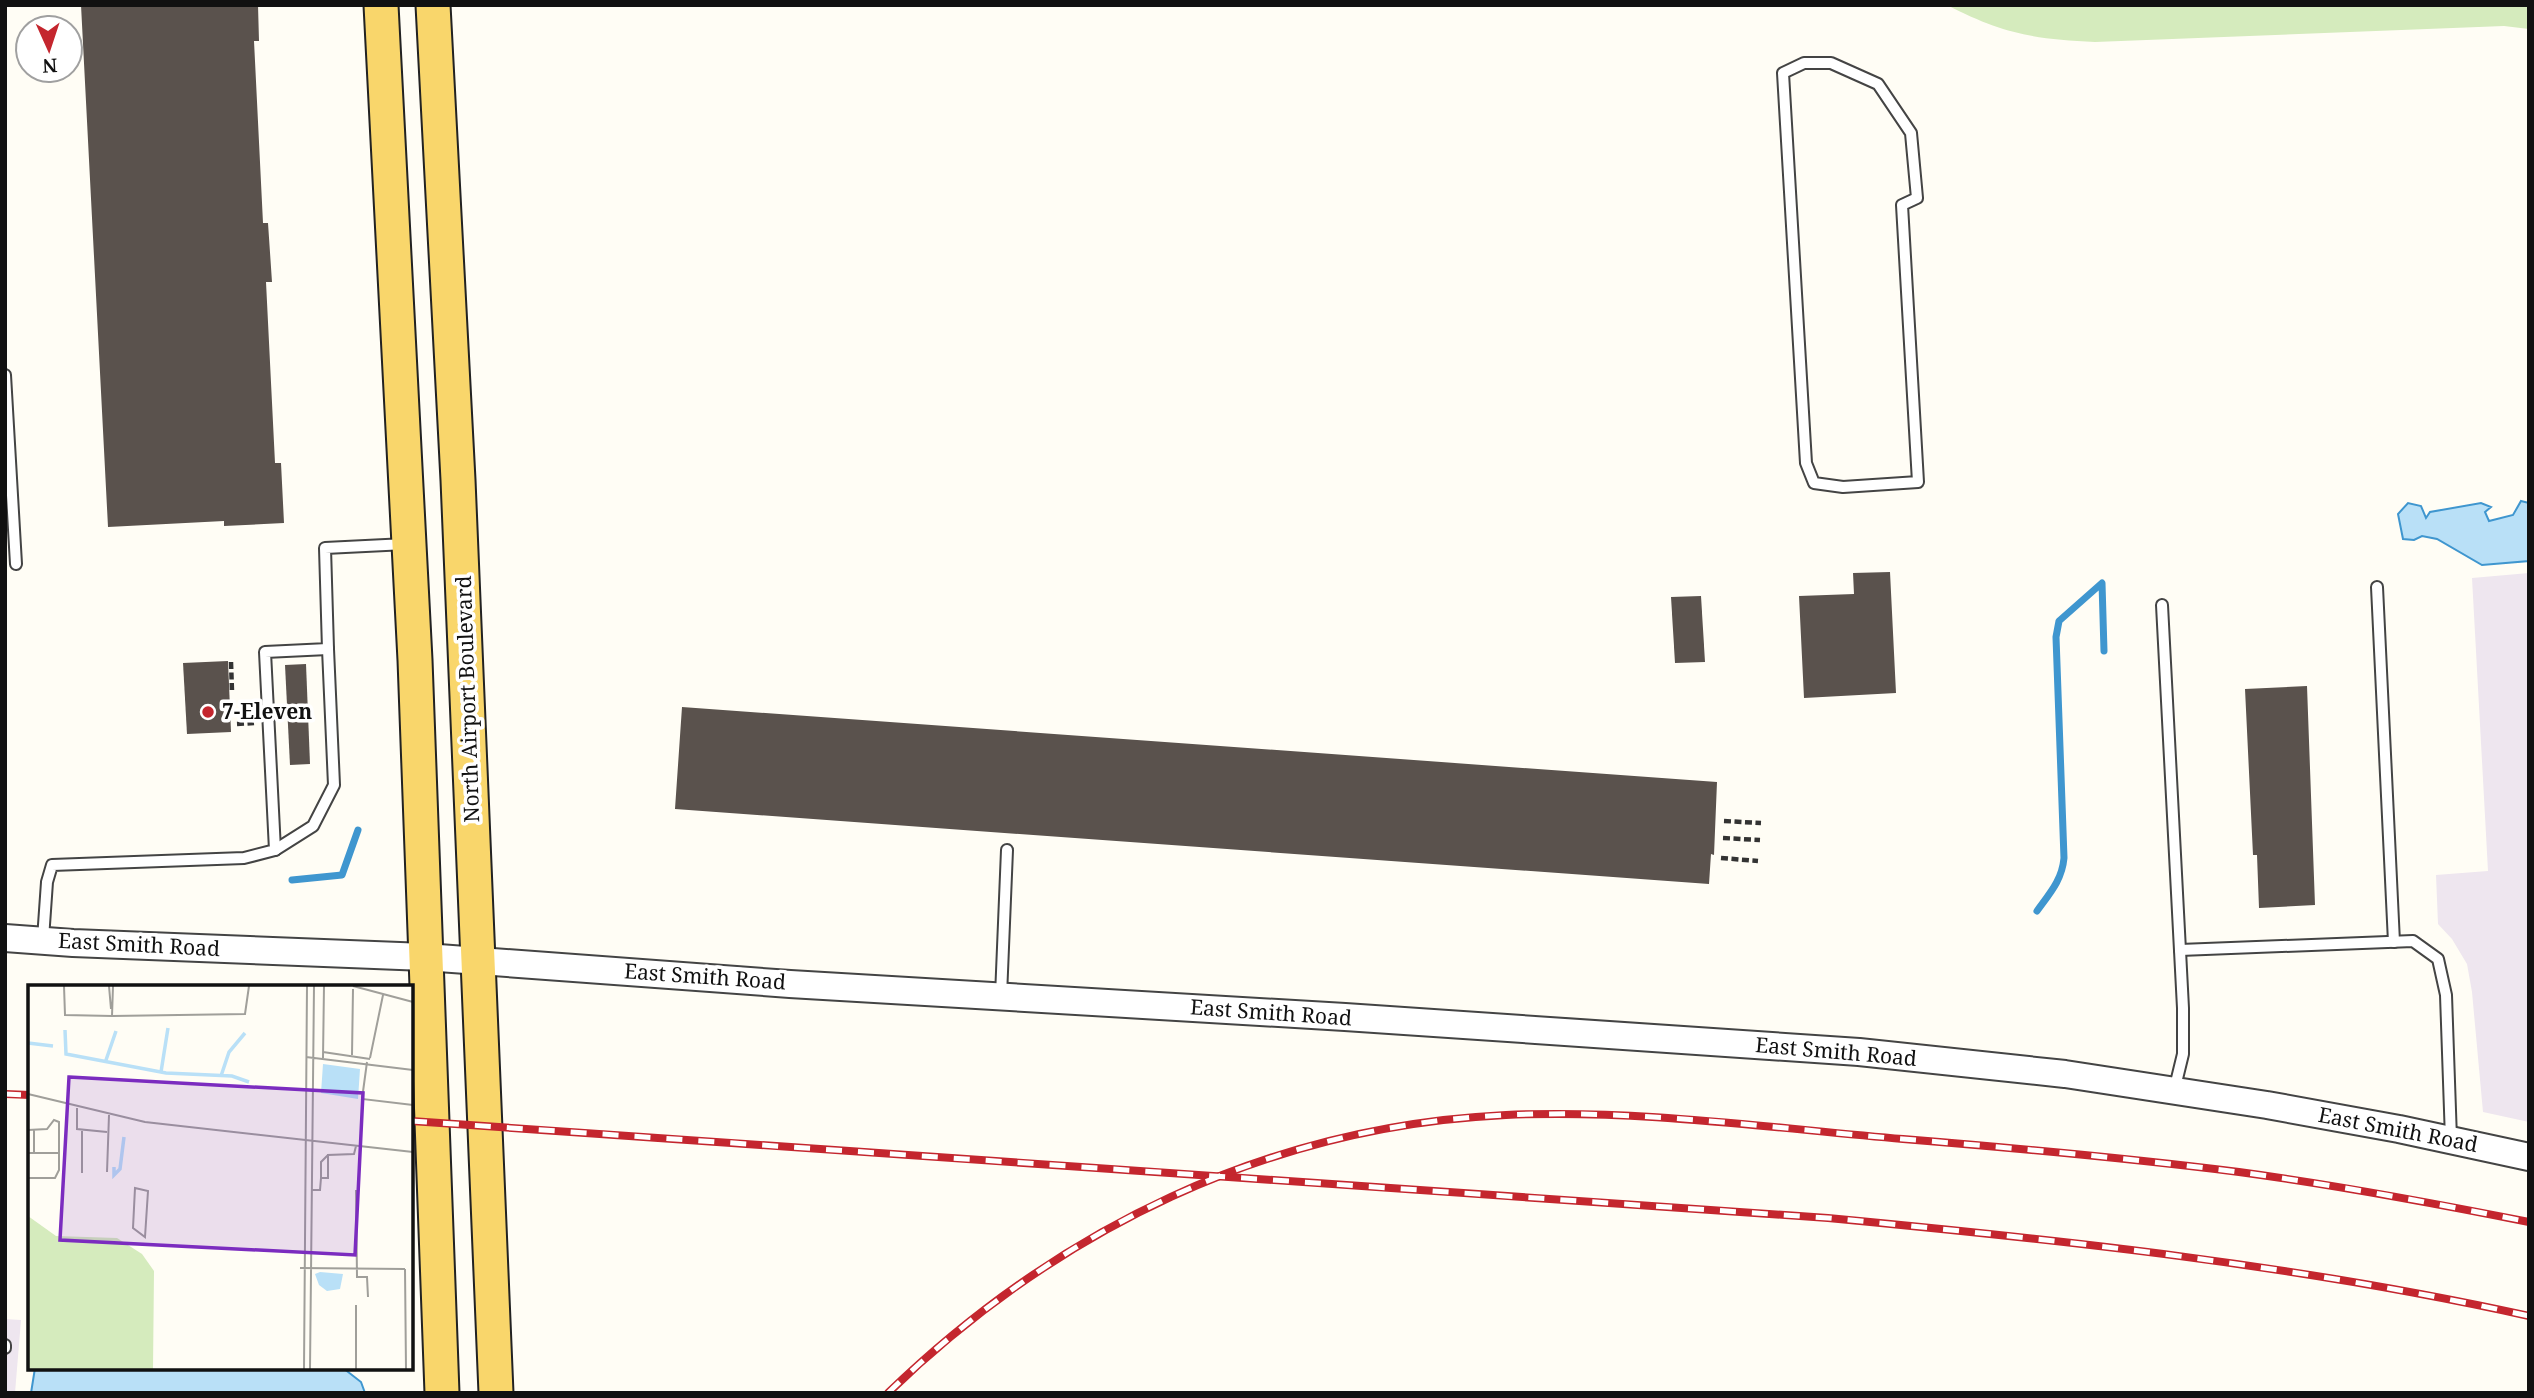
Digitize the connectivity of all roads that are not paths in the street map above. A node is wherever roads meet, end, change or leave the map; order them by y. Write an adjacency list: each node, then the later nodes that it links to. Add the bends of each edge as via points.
1 (381, 5): 5 (main road)
2 (433, 5): 17 (main road, North Airport Boulevard)
3 (5, 375): 6 (lane)
4 (1918, 482): 4 (lane, via 1902,205 1917,198 1911,133 1878,83 1831,63 1804,63 1783,74 1806,463 1814,483 1843,487)
5 (409, 544): 9 (lane, via 325,548); 16 (main road)
6 (16, 564)
7 (2377, 587): 14 (lane)
8 (2161, 605): 15 (lane)
9 (328, 649): 10 (lane, via 334,785 313,826); 10 (lane, via 265,652)
10 (275, 850): 13 (lane, via 244,858 52,865)
11 (1007, 850): 18 (lane)
12 (5, 938): 13 (street, East Smith Road)
13 (43, 941): 16 (street, East Smith Road)
14 (2394, 942): 15 (lane); 20 (lane, via 2413,941 2438,958 2446,995)
15 (2180, 950): 19 (lane, via 2183,1054)
16 (425, 957): 17 (street, East Smith Road); 22 (main road)
17 (479, 961): 18 (street, East Smith Road); 23 (main road, North Airport Boulevard)
18 (1001, 996): 19 (street, East Smith Road, via 1859,1052)
19 (2174, 1091): 20 (street, East Smith Road)
20 (2451, 1140): 21 (street, East Smith Road)
21 (2529, 1157)
22 (442, 1393)
23 (496, 1393)

